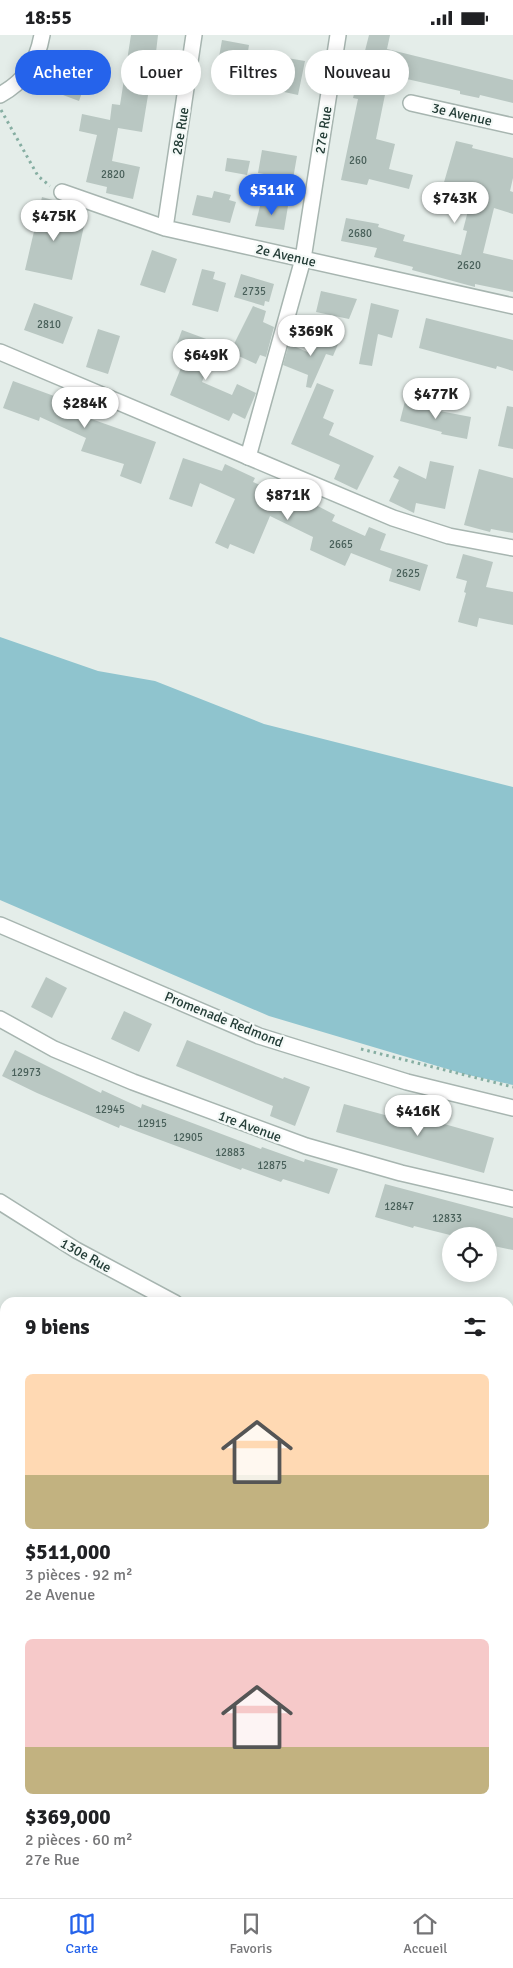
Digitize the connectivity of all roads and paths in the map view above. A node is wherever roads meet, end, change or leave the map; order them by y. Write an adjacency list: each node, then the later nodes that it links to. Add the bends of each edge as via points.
1 (42, 35): 4 (street, via 36,59 27,75)
2 (194, 35): 9 (street, 28e Rue)
3 (338, 35): 10 (street, 27e Rue)
4 (0, 95)
5 (411, 103): 7 (street, 3e Avenue)
6 (0, 109): 8 (path, via 38,176)
7 (513, 126)
8 (62, 192): 9 (street, 2e Avenue)
9 (165, 228): 10 (street, 2e Avenue)
10 (303, 259): 11 (street, 2e Avenue); 13 (street, 27e Rue)
11 (513, 306)
12 (0, 352): 13 (street)
13 (248, 457): 14 (street, via 422,529)
14 (513, 548)
15 (0, 925): 19 (street, Promenade Redmond, via 259,1036 407,1082)
16 (0, 1019): 20 (street, 1re Avenue, via 54,1049 133,1082 306,1146)
17 (351, 1047): 18 (path)
18 (513, 1087)
19 (513, 1108)
20 (513, 1199)
21 (0, 1202): 22 (street, 130e Rue, via 76,1250)
22 (164, 1297)

